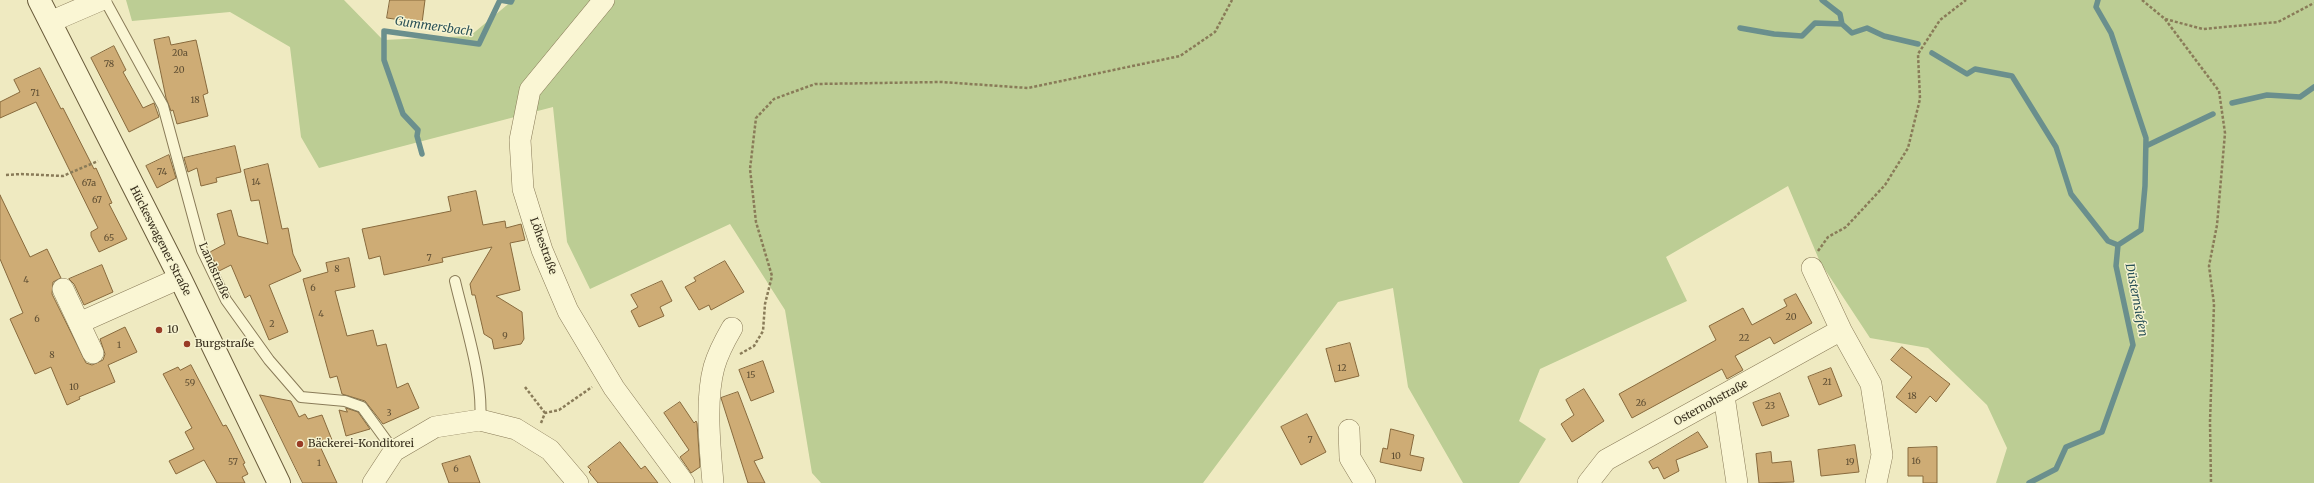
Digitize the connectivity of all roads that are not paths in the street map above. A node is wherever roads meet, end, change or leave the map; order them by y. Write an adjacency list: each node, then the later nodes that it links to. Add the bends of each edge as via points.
1 (39, 0): 5 (street, Hückeswagener Straße)
2 (101, 0): 5 (street)
3 (105, 0): 17 (lane, Landstraße, via 163,106 202,250 230,305 269,360 301,397 345,401 362,407)
4 (604, 0): 21 (street, Löhestraße, via 530,90 520,140 523,189 542,250 568,311 607,376)
5 (50, 22): 7 (street, Hückeswagener Straße)
6 (1812, 268): 12 (street)
7 (180, 278): 10 (street); 18 (street, Hückeswagener Straße)
8 (455, 281): 15 (lane, via 479,386 482,404)
9 (64, 289): 10 (street)
10 (79, 322): 13 (street)
11 (732, 328): 22 (street, via 718,354 714,368 709,440)
12 (1841, 330): 14 (street, Osternohstraße); 26 (street, via 1870,384 1882,455)
13 (93, 353)
14 (1724, 396): 24 (street, Osternohstraße, via 1606,460); 25 (street)
15 (480, 420): 17 (street, via 435,426); 20 (street, via 516,429 550,450)
16 (1349, 430): 23 (street, via 1350,458)
17 (394, 451): 19 (street)
18 (280, 483)
19 (373, 483)
20 (578, 483)
21 (684, 483)
22 (713, 483)
23 (1365, 483)
24 (1588, 483)
25 (1737, 483)
26 (1876, 483)

